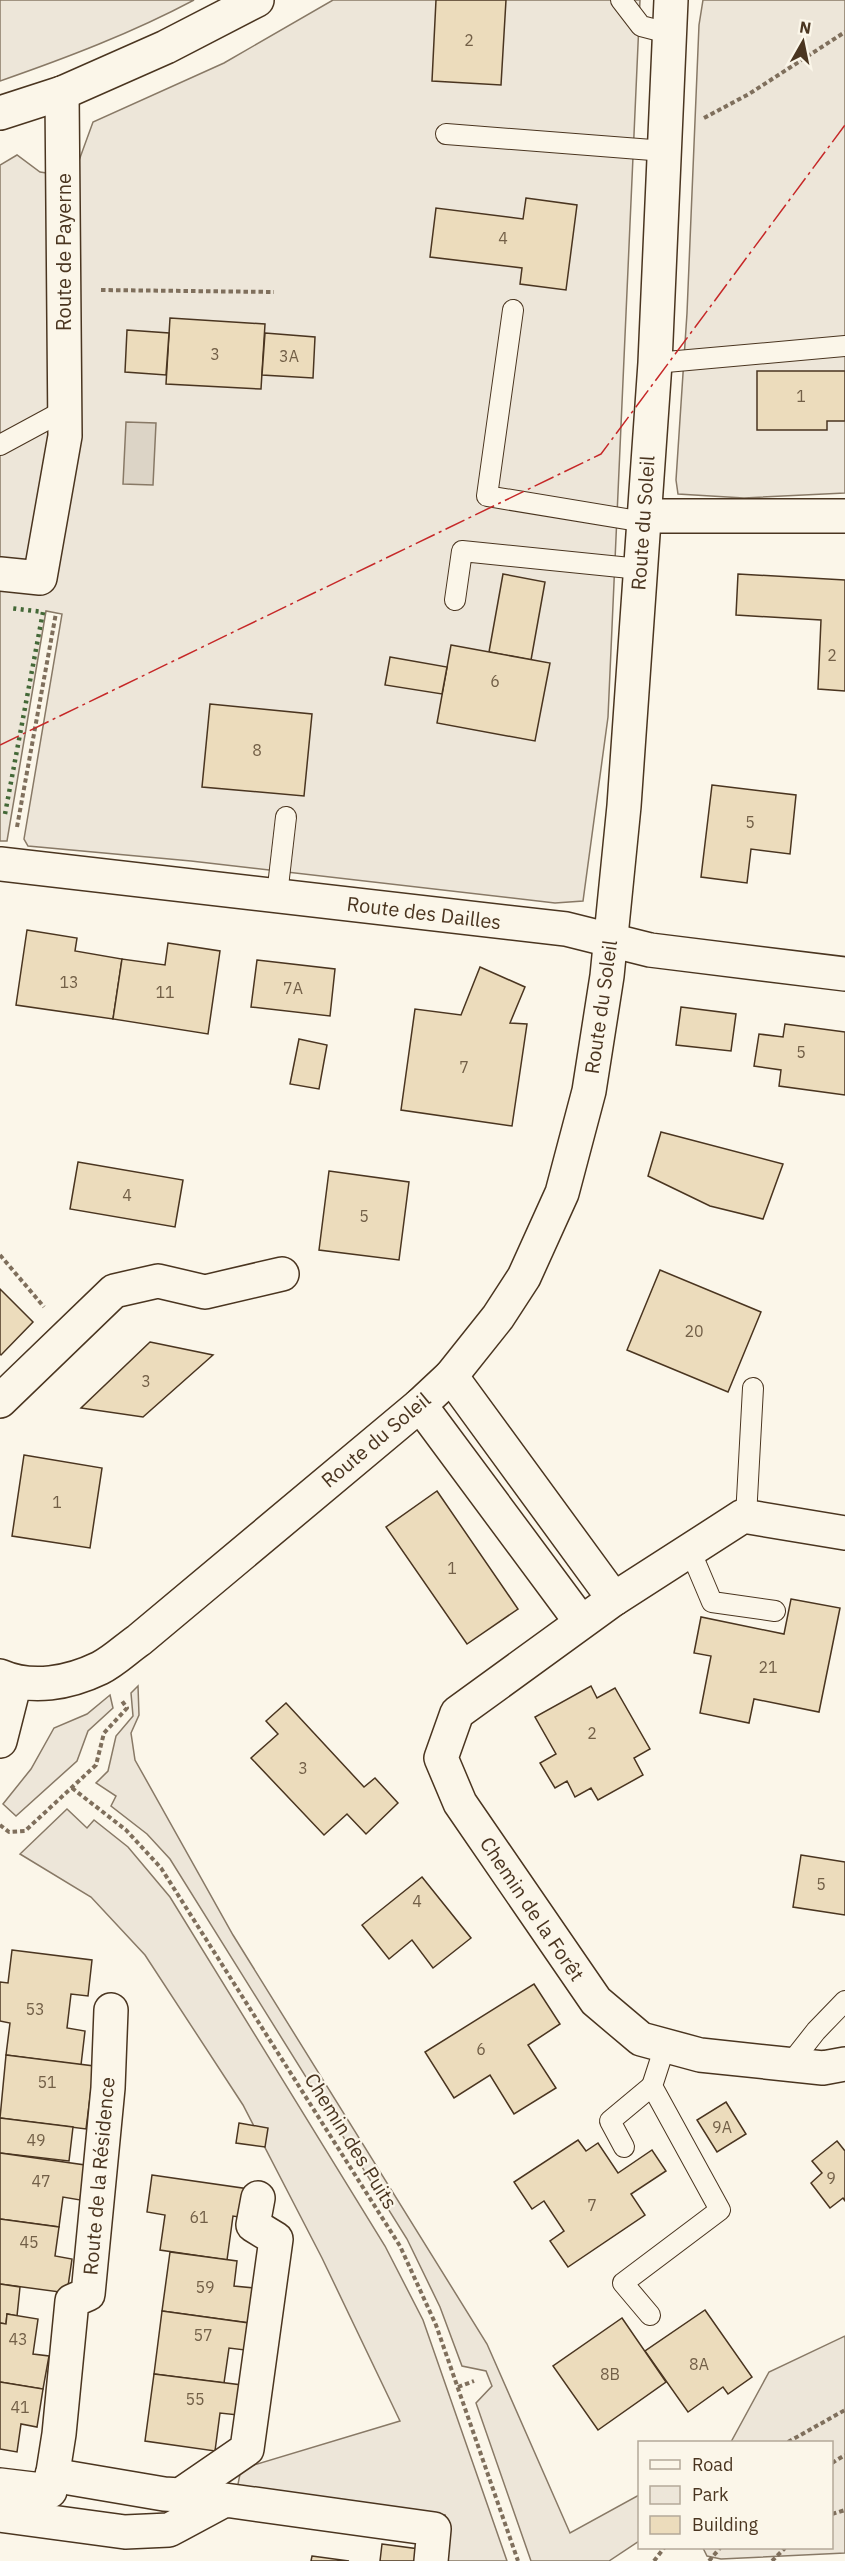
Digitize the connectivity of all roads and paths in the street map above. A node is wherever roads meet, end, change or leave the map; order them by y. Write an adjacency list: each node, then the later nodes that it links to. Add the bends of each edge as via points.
1 (256, 0): 6 (street, via 166,47)
2 (621, 0): 5 (lane, via 641,26)
3 (671, 0): 5 (street, Route du Soleil)
4 (845, 32): 9 (path)
5 (668, 33): 9 (street, Route du Soleil)
6 (62, 93): 7 (street); 10 (street, Route de Payerne)
7 (0, 113)
8 (446, 134): 9 (lane)
9 (666, 144): 14 (street, Route du Soleil)
10 (64, 290): 11 (path); 15 (street, Route de Payerne)
11 (274, 292)
12 (513, 310): 18 (lane, via 486,496)
13 (845, 346): 14 (lane)
14 (655, 363): 18 (street, Route du Soleil)
15 (63, 411): 16 (lane); 21 (street, Route de Payerne, via 64,436)
16 (0, 445)
17 (845, 516): 18 (street)
18 (644, 519): 19 (street, Route du Soleil)
19 (640, 569): 22 (lane, via 462,551); 27 (street, Route du Soleil)
20 (0, 574): 21 (street)
21 (40, 578): 24 (path, via 56,592 57,609)
22 (455, 600)
23 (286, 817): 26 (lane)
24 (17, 830)
25 (0, 864): 26 (street, Route des Dailles)
26 (277, 896): 27 (street, Route des Dailles, via 566,929)
27 (611, 940): 28 (street, Route des Dailles, via 650,950); 32 (street, Route du Soleil, via 589,1091 562,1193 524,1277)
28 (845, 974)
29 (0, 1255): 31 (path)
30 (282, 1274): 31 (street, via 205,1292 158,1281 114,1291)
31 (68, 1335): 34 (street)
32 (451, 1376): 35 (street, Route du Soleil); 39 (street)
33 (753, 1388): 36 (lane)
34 (0, 1401)
35 (420, 1405): 41 (street); 42 (street, Route du Soleil, via 139,1640)
36 (746, 1517): 37 (street); 38 (street, Chemin de la Forêt)
37 (845, 1533)
38 (690, 1550): 39 (street, Chemin de la Forêt); 40 (lane, via 712,1602)
39 (614, 1599): 41 (street, Chemin de la Forêt)
40 (775, 1611)
41 (581, 1622): 49 (street, Chemin de la Forêt, via 457,1713 441,1758 460,1803 596,2001 641,2039)
42 (100, 1667): 43 (street, Route du Soleil, via 54,1683); 45 (path, via 127,1708 104,1733 96,1765)
43 (7, 1679): 44 (street, Route du Soleil)
44 (0, 1741)
45 (72, 1788): 46 (path, via 25,1832 9,1832); 57 (path, Chemin des Puits, via 126,1830 161,1868 400,2247 436,2325)
46 (0, 1825)
47 (845, 2001): 50 (lane)
48 (111, 2010): 60 (street, Route de la Résidence, via 108,2088 88,2294 72,2301)
49 (665, 2046): 50 (street, Chemin de la Forêt, via 700,2055); 52 (lane)
50 (790, 2064): 51 (street, Chemin de la Forêt, via 823,2068)
51 (845, 2064)
52 (652, 2086): 53 (lane, via 610,2121); 55 (lane, via 720,2210 623,2283)
53 (624, 2147)
54 (258, 2198): 60 (street, via 253,2225 276,2239 247,2449 180,2495)
55 (650, 2315)
56 (474, 2381): 57 (path)
57 (458, 2387): 66 (path, Chemin des Puits)
58 (845, 2410): 59 (path)
59 (790, 2441)
60 (52, 2475): 61 (street, via 50,2491)
61 (0, 2485)
62 (0, 2516): 65 (street, via 125,2532 169,2530 225,2500 434,2529)
63 (718, 2549): 67 (path)
64 (783, 2549): 68 (path)
65 (431, 2561)
66 (518, 2561)
67 (709, 2561)
68 (772, 2561)

